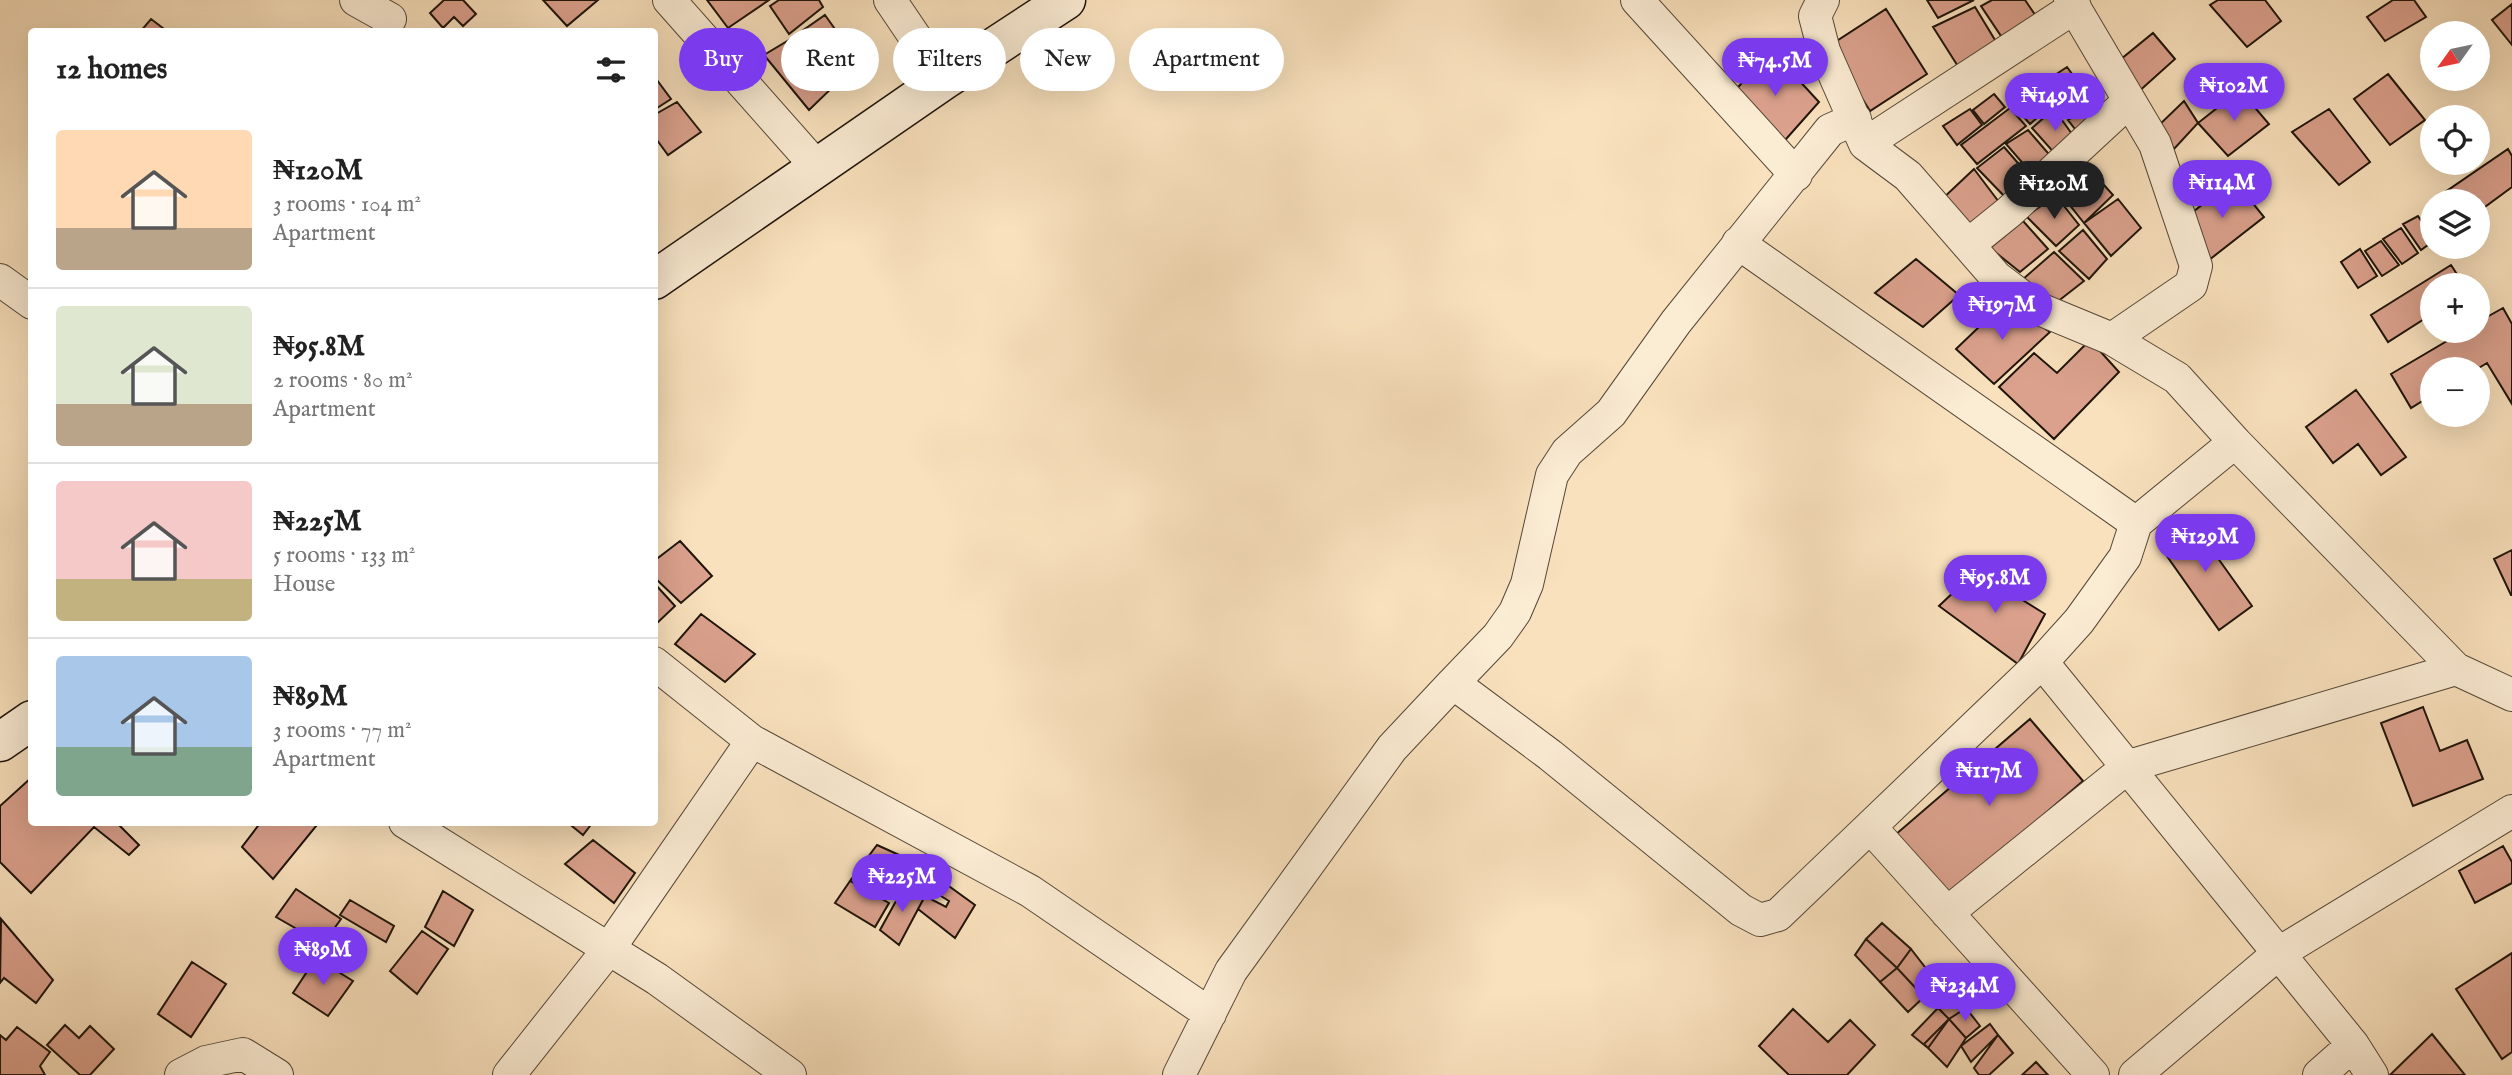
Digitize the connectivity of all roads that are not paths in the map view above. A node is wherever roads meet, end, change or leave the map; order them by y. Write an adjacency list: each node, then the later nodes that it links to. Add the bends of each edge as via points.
1 (356, 0): 8 (street)
2 (669, 0): 14 (street)
3 (890, 0): 9 (street)
4 (1066, 0): 10 (street)
5 (1637, 0): 15 (street)
6 (1822, 0): 13 (street, via 1815,16 1824,51)
7 (2072, 4): 12 (street); 13 (street)
8 (394, 17)
9 (909, 28)
10 (1006, 39)
11 (928, 91): 14 (street)
12 (2129, 101): 17 (street); 21 (street, via 2155,144 2196,266 2191,285)
13 (1860, 132): 15 (street, via 1830,130); 17 (street, via 1908,176)
14 (817, 167): 18 (street)
15 (1796, 175): 16 (street)
16 (1738, 243): 23 (street); 27 (street, via 1611,413 1567,452 1552,475 1527,584 1515,612)
17 (1968, 245): 21 (street, via 1981,264 2037,308)
18 (658, 278)
19 (0, 280): 20 (street)
20 (28, 300)
21 (2112, 339): 22 (street, via 2177,378)
22 (2235, 442): 23 (street); 26 (street)
23 (2136, 523): 24 (street, via 2125,557 2080,621)
24 (2042, 662): 32 (street); 35 (street)
25 (658, 666): 30 (street)
26 (2456, 669): 28 (street); 32 (street)
27 (1453, 683): 35 (street, via 1741,910 1759,919 1778,915); 39 (street, via 1406,732 1354,799 1231,971)
28 (2512, 695)
29 (28, 723): 31 (street)
30 (752, 741): 37 (street); 39 (street, via 1030,891)
31 (0, 743)
32 (2129, 766): 36 (street); 38 (street)
33 (2512, 811): 38 (street)
34 (411, 826): 37 (street)
35 (1871, 828): 36 (street)
36 (1947, 913): 46 (street)
37 (608, 950): 43 (street); 44 (street, via 657,979)
38 (2279, 953): 40 (street); 47 (street)
39 (1210, 1014): 45 (street)
40 (2353, 1045): 48 (street); 49 (street)
41 (181, 1075): 42 (street, via 206,1062 243,1054)
42 (277, 1075)
43 (509, 1075)
44 (790, 1075)
45 (1180, 1075)
46 (2093, 1075)
47 (2135, 1075)
48 (2319, 1075)
49 (2372, 1075)

